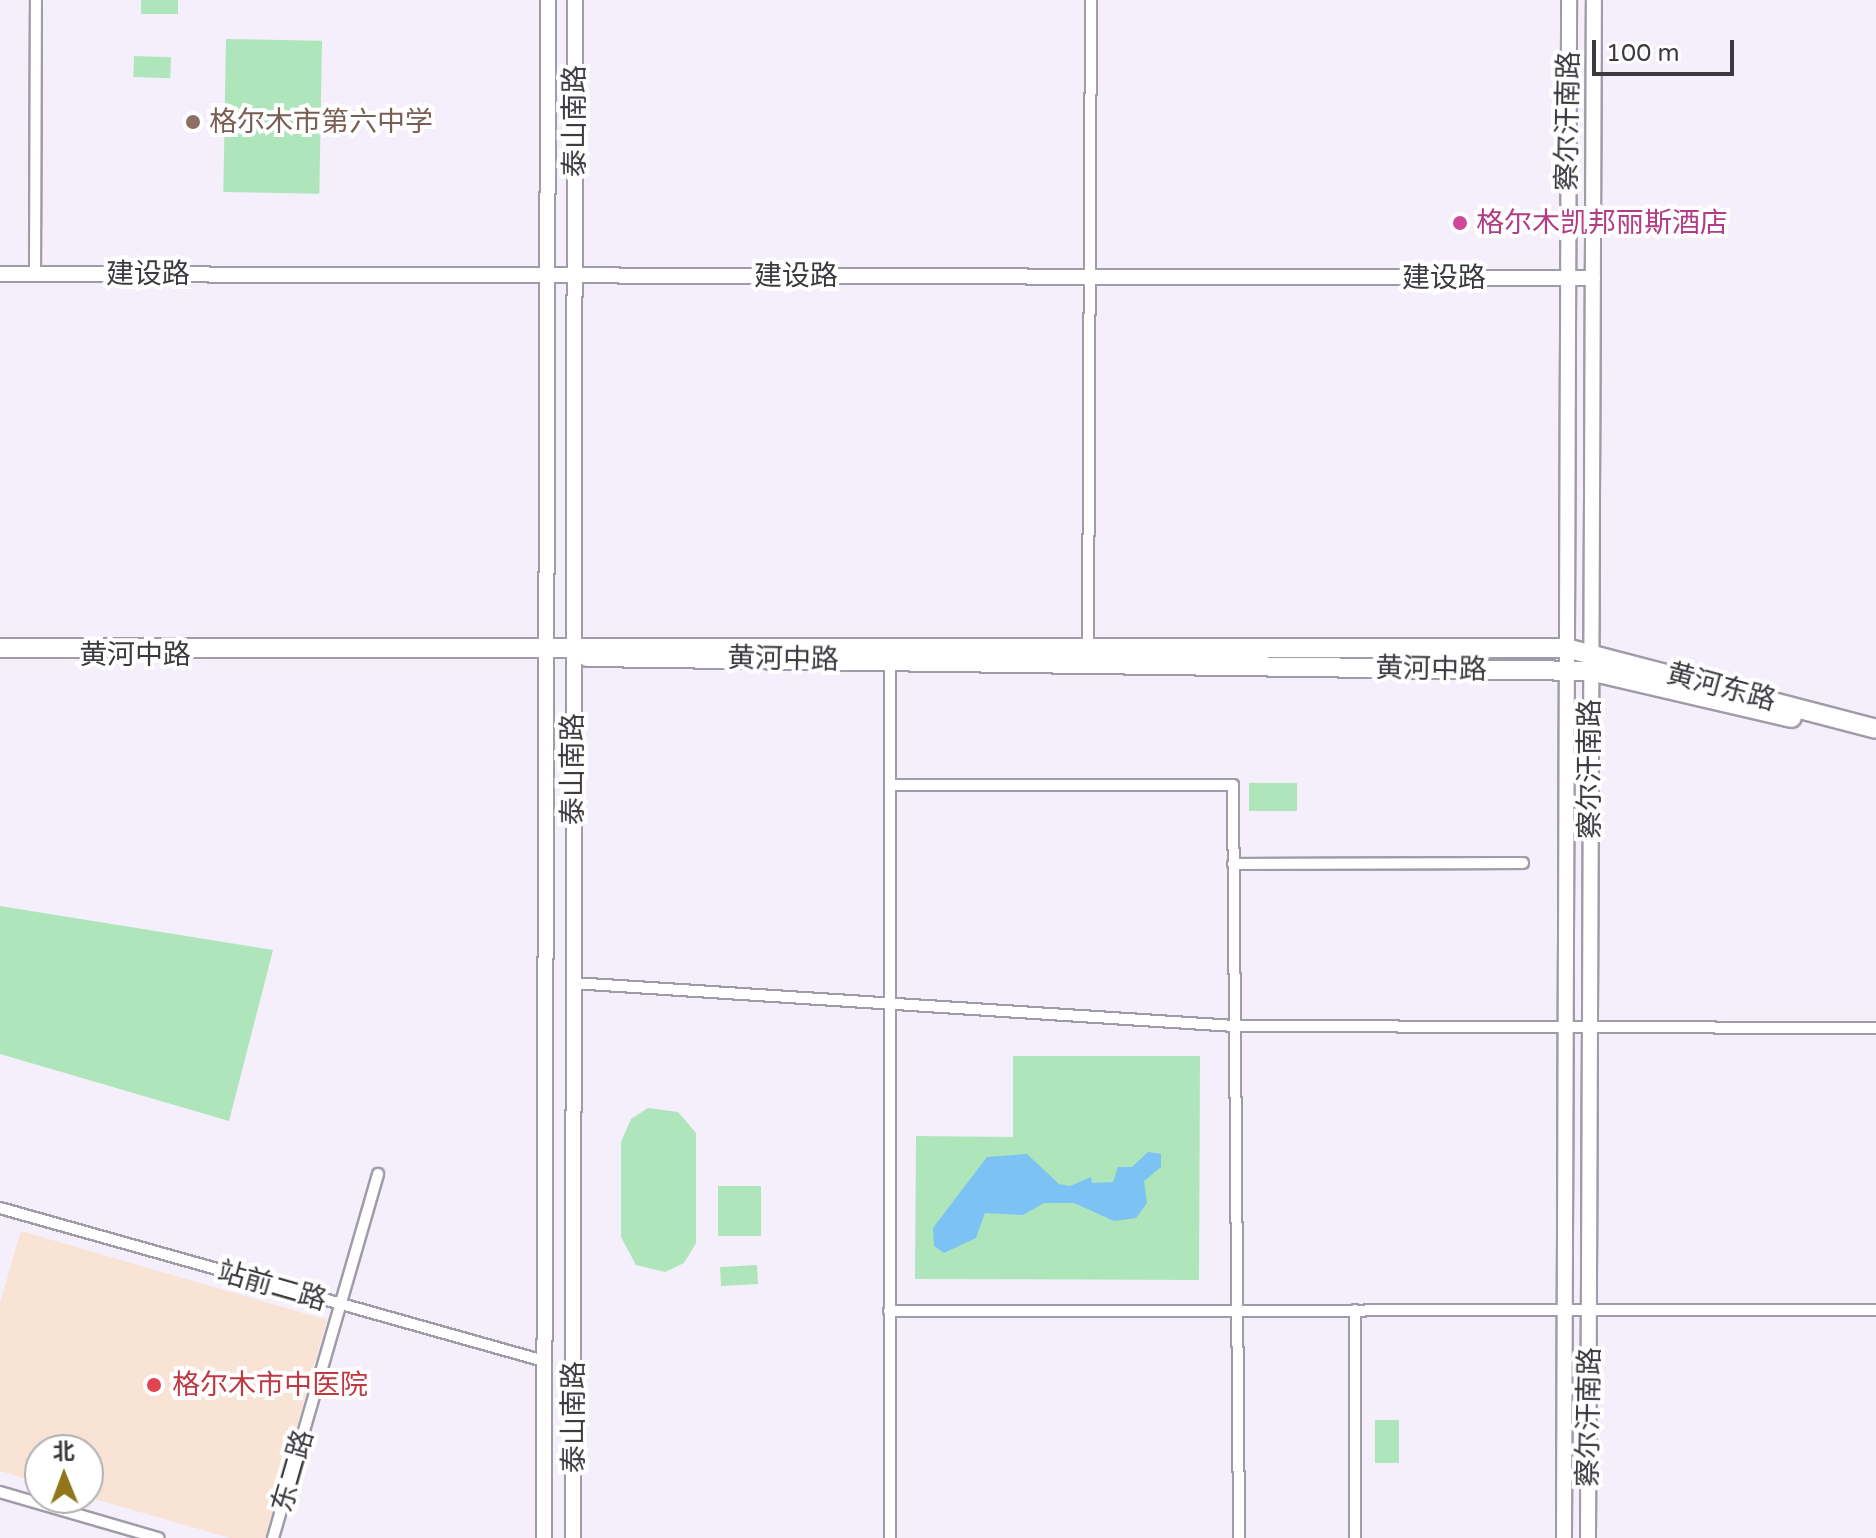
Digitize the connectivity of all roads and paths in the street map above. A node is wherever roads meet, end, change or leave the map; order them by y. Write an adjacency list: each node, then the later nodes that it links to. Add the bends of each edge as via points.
1 (36, 0): 9 (street)
2 (548, 0): 7 (street, 泰山南路)
3 (575, 0): 10 (street, 泰山南路)
4 (1091, 0): 11 (street)
5 (1569, 0): 12 (street, 察尔汗南路)
6 (1594, 0): 13 (street, 察尔汗南路)
7 (546, 273): 9 (street, 建设路); 10 (street, 建设路); 16 (street, 泰山南路)
8 (0, 274): 9 (street, 建设路)
9 (35, 274)
10 (576, 275): 11 (street, 建设路); 17 (street, 泰山南路)
11 (1089, 277): 12 (street, 建设路); 20 (street)
12 (1566, 278): 13 (street, 建设路); 15 (street, 察尔汗南路)
13 (1593, 278): 18 (street, 察尔汗南路)
14 (0, 648): 16 (highway, 黄河中路)
15 (1566, 648): 18 (highway, 黄河东路); 20 (highway, 黄河中路); 23 (street, 察尔汗南路)
16 (545, 651): 17 (highway, 黄河中路); 19 (highway, 黄河中路); 46 (street, 泰山南路)
17 (572, 651): 20 (highway, 黄河中路); 21 (highway, 黄河中路); 31 (street, 泰山南路)
18 (1590, 652): 22 (street, 察尔汗南路); 24 (highway, 黄河东路)
19 (0, 655)
20 (1088, 656): 21 (highway, 黄河中路); 23 (highway, 黄河中路)
21 (890, 661): 28 (street)
22 (1590, 671): 23 (highway, 黄河东路); 25 (highway, 黄河东路); 27 (street, 察尔汗南路)
23 (1565, 672): 26 (street, 察尔汗南路)
24 (1876, 729)
25 (1876, 740)
26 (1566, 742): 27 (street); 34 (street, 察尔汗南路)
27 (1589, 743): 35 (street, 察尔汗南路)
28 (890, 785): 30 (street, via 1233,785); 32 (street)
29 (1523, 863): 30 (street)
30 (1233, 864): 33 (street)
31 (573, 983): 32 (street); 51 (street, 泰山南路)
32 (892, 1000): 33 (street); 45 (street)
33 (1234, 1026): 34 (street); 40 (street)
34 (1566, 1027): 35 (street); 42 (street, 察尔汗南路)
35 (1591, 1027): 36 (street); 43 (street, 察尔汗南路)
36 (1876, 1028)
37 (378, 1174): 39 (street, 东二路)
38 (0, 1208): 39 (street, 站前二路)
39 (340, 1306): 46 (street, 站前二路); 49 (street, 东二路)
40 (1238, 1310): 41 (street); 45 (street); 53 (street)
41 (1355, 1310): 42 (street); 54 (street)
42 (1566, 1310): 43 (street); 55 (street, 察尔汗南路)
43 (1591, 1310): 44 (street); 56 (street, 察尔汗南路)
44 (1876, 1310)
45 (889, 1311): 52 (street)
46 (544, 1361): 50 (street, 泰山南路)
47 (0, 1492): 48 (street)
48 (158, 1538)
49 (273, 1538)
50 (544, 1538)
51 (573, 1538)
52 (890, 1538)
53 (1239, 1538)
54 (1355, 1538)
55 (1564, 1538)
56 (1588, 1538)

